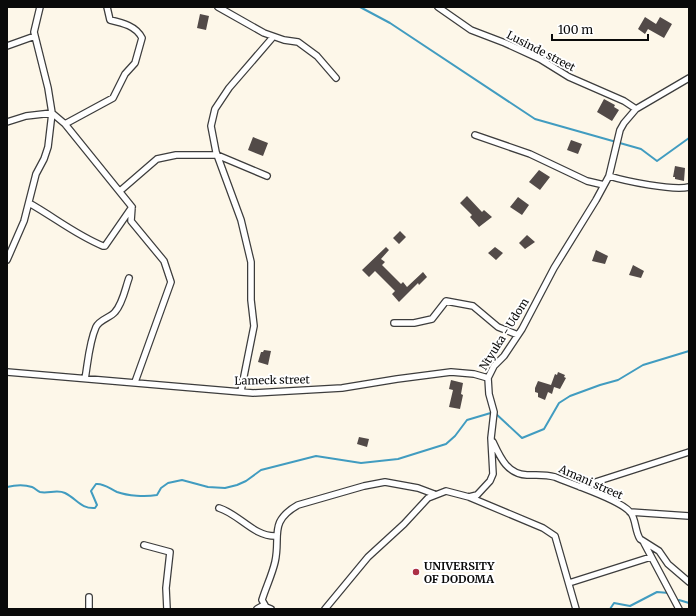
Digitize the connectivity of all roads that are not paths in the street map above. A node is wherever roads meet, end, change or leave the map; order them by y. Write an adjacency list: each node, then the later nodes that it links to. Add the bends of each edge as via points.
1 (40, 7): 5 (street)
2 (107, 7): 13 (street, via 110,20 139,31 142,38 135,63 125,74 113,98)
3 (218, 7): 6 (street)
4 (438, 7): 10 (street, Lusinde street, via 471,30 540,59 569,77 624,101)
5 (35, 36): 7 (street); 11 (street)
6 (274, 37): 8 (street, via 298,42); 15 (street, via 229,88 215,109 211,126)
7 (7, 46)
8 (336, 78)
9 (689, 78): 10 (street, Ntyuka - Udom)
10 (636, 109): 17 (street, Ntyuka - Udom, via 620,130)
11 (52, 113): 12 (street, via 26,116); 13 (street); 21 (street, via 48,146 36,174)
12 (7, 122)
13 (65, 124): 20 (street, via 113,186)
14 (475, 135): 18 (street, via 530,154 587,181)
15 (217, 155): 16 (street); 20 (street, via 176,155 157,159); 31 (street, via 241,220 251,262 250,289 254,326)
16 (267, 176)
17 (608, 176): 18 (street, Ntyuka - Udom); 19 (street, via 630,182 677,188)
18 (604, 185): 26 (street, Ntyuka - Udom, via 554,268)
19 (689, 187)
20 (120, 191): 22 (street)
21 (29, 203): 22 (street, via 52,215 86,239 103,246 106,246); 23 (street)
22 (132, 207): 30 (street, via 131,221 164,261 171,282)
23 (7, 260)
24 (129, 278): 29 (street, via 114,314 104,318 97,326 91,342)
25 (394, 323): 26 (street, via 414,323 432,319 446,301 473,306 498,327)
26 (518, 335): 28 (street, Ntyuka - Udom)
27 (7, 372): 29 (street, Lameck street)
28 (488, 378): 31 (street, Lameck street, via 451,372 342,388); 32 (street, Ntyuka - Udom, via 494,412)
29 (85, 379): 30 (street, Lameck street)
30 (135, 382): 31 (street, Lameck street)
31 (241, 391)
32 (491, 438): 34 (street, Amani street, via 506,466 514,471 522,474 545,474); 36 (street, Ntyuka - Udom, via 493,474 477,495)
33 (689, 452): 34 (street)
34 (580, 487): 38 (street, Amani street, via 615,502)
35 (434, 494): 36 (street, via 446,491); 40 (street, via 385,482 364,486 298,505 287,512 280,521); 52 (street, via 368,557)
36 (469, 497): 45 (street, via 543,528 555,536)
37 (219, 508): 40 (street, via 232,513 265,535)
38 (630, 512): 39 (street); 41 (street, Amani street, via 637,534)
39 (689, 516)
40 (276, 536): 47 (street, via 275,560 262,600)
41 (644, 543): 43 (street); 44 (street, Amani street, via 659,551 668,564)
42 (144, 545): 49 (street, via 170,552 166,588)
43 (651, 556): 45 (street); 54 (street)
44 (689, 582)
45 (569, 583): 53 (street)
46 (89, 597): 48 (street)
47 (264, 605): 50 (street); 51 (street)
48 (89, 609)
49 (167, 609)
50 (258, 609)
51 (271, 609)
52 (325, 609)
53 (576, 609)
54 (679, 609)

